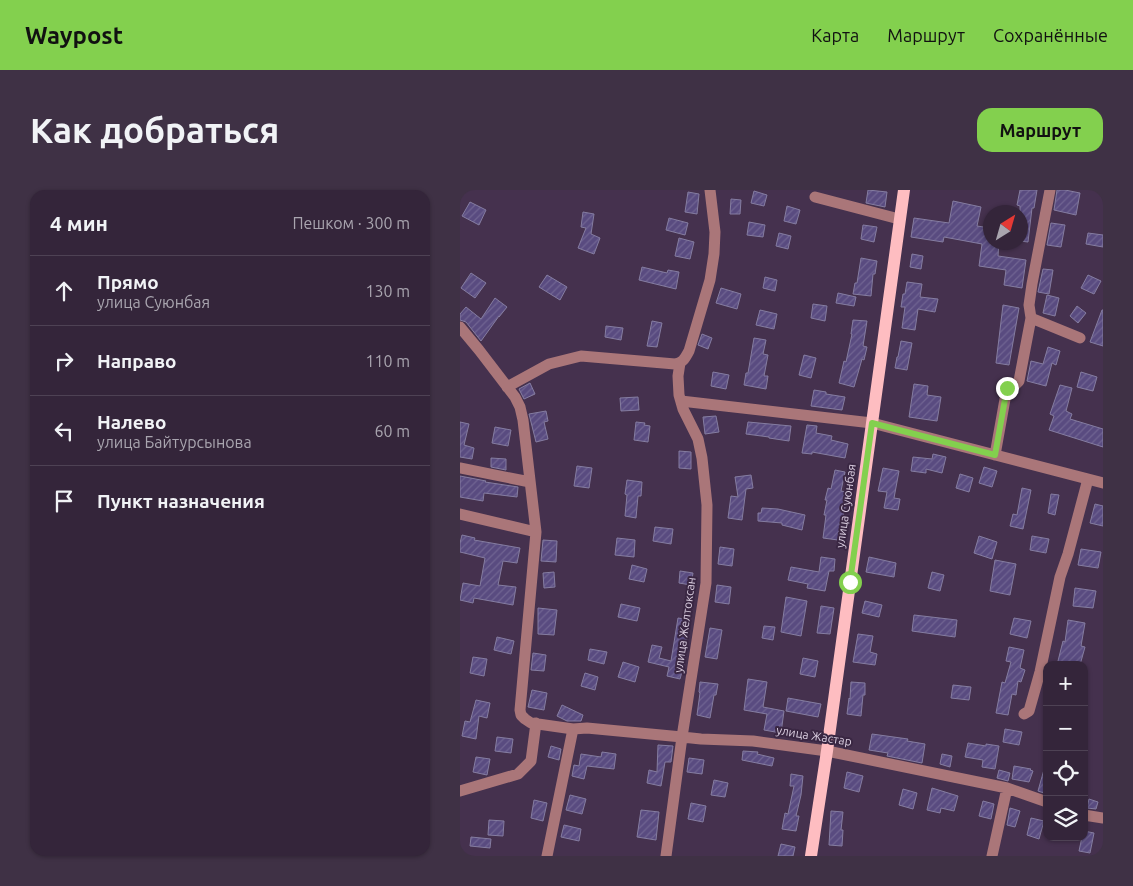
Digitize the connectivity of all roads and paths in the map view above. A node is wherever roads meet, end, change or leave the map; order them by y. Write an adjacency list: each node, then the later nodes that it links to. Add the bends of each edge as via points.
1 (710, 190): 9 (street, via 715,232 710,280 689,351)
2 (904, 190): 5 (main road, улица Суюнбая)
3 (1050, 190): 6 (street, via 1032,284)
4 (815, 197): 5 (street)
5 (899, 219): 12 (main road, улица Суюнбая)
6 (1030, 318): 8 (street); 13 (street, via 1018,381 1007,388)
7 (460, 327): 10 (street)
8 (1080, 338)
9 (680, 363): 10 (street, via 581,356 549,364); 11 (street, улица Желтоксан, via 678,386)
10 (507, 387): 16 (street, via 520,407)
11 (681, 401): 12 (street); 23 (street, улица Желтоксан, via 698,439 707,505 706,583)
12 (872, 423): 13 (street); 24 (main road, улица Суюнбая)
13 (995, 455): 15 (street)
14 (460, 468): 16 (street)
15 (1088, 479): 17 (street); 20 (street, via 1058,584 1040,672 1029,711)
16 (530, 482): 19 (street)
17 (1103, 483)
18 (460, 514): 19 (street)
19 (536, 532): 21 (street, via 520,710 525,719)
20 (1024, 714)
21 (536, 723): 22 (street, улица Жастар); 26 (street, via 531,760 518,774)
22 (573, 729): 23 (street, улица Жастар); 30 (street)
23 (682, 737): 24 (street, улица Жастар, via 753,741); 31 (street, улица Желтоксан)
24 (827, 751): 25 (street, улица Жастар); 32 (main road, улица Суюнбая)
25 (1007, 788): 27 (street, улица Жастар); 33 (street)
26 (460, 791)
27 (1043, 801)
28 (1088, 816): 29 (street)
29 (1103, 818)
30 (547, 856)
31 (666, 856)
32 (811, 856)
33 (992, 856)

